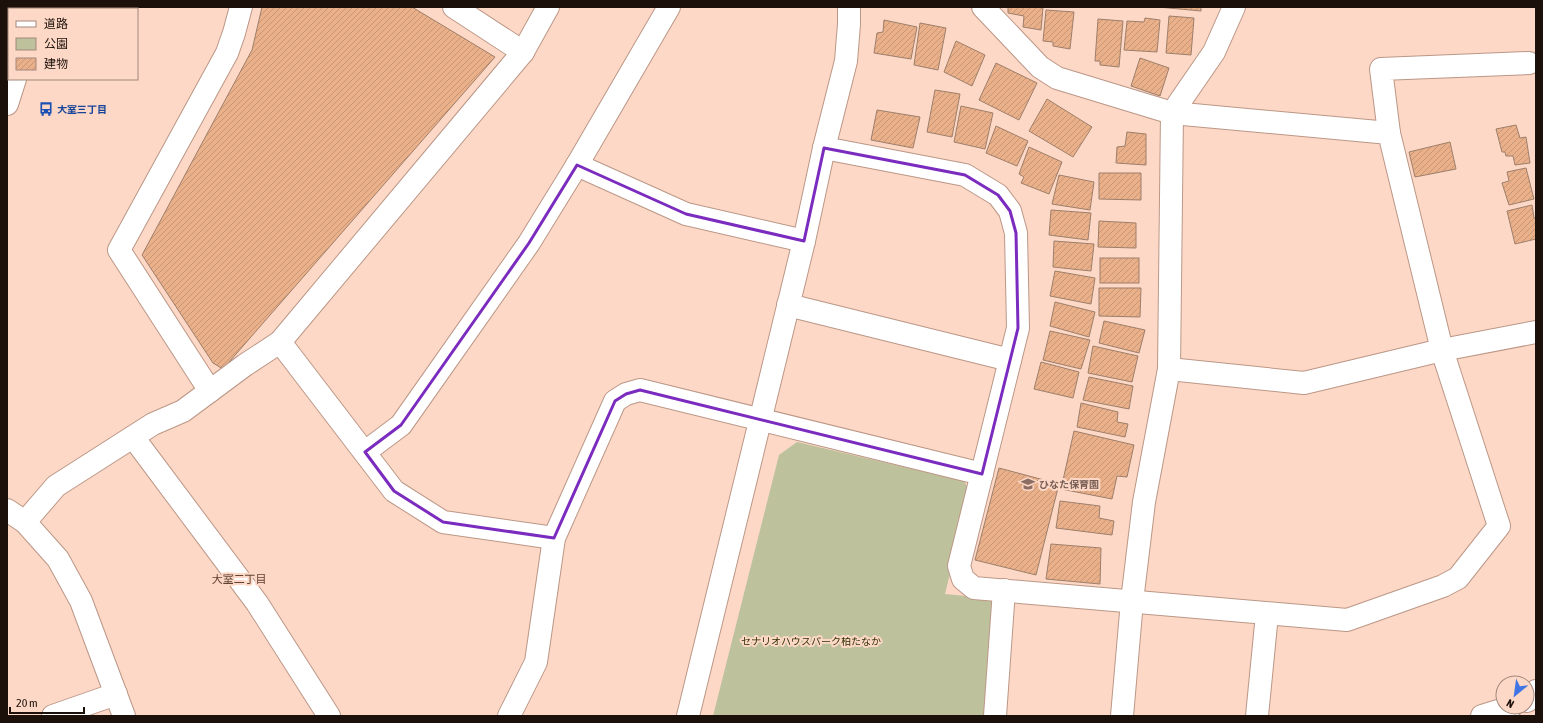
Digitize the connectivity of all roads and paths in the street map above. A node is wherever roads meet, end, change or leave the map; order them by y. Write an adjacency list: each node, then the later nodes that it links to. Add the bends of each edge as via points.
1 (241, 7): 23 (street, via 227,53 119,250)
2 (454, 7): 8 (street)
3 (548, 7): 8 (street)
4 (669, 7): 15 (street)
5 (848, 7): 14 (street, via 846,61)
6 (983, 7): 12 (street, via 1040,67 1057,78)
7 (1234, 7): 12 (street, via 1214,52)
8 (523, 52): 19 (street)
9 (1529, 63): 13 (street, via 1381,69)
10 (15, 80): 11 (street)
11 (7, 104)
12 (1172, 113): 13 (street); 22 (street)
13 (1390, 133): 20 (street)
14 (824, 148): 16 (street); 21 (street, via 965,175 998,195 1010,211 1016,233 1018,328)
15 (577, 165): 16 (street, via 686,214); 26 (street, via 529,243 401,425)
16 (804, 241): 17 (street)
17 (788, 306): 21 (street); 24 (street)
18 (1536, 332): 20 (street)
19 (280, 342): 23 (street); 26 (street)
20 (1442, 350): 22 (street, via 1304,384); 33 (street, via 1499,526 1458,578 1443,586 1347,620)
21 (1010, 360): 27 (street)
22 (1169, 369): 32 (street, via 1144,502)
23 (210, 391): 25 (street, via 183,411 153,424)
24 (760, 420): 27 (street); 30 (street, via 640,390 626,394 616,401); 40 (street)
25 (133, 437): 29 (street, via 56,486); 38 (street, via 257,603)
26 (365, 452): 30 (street, via 394,491 443,522)
27 (982, 474): 31 (street, via 960,566 963,579 974,588)
28 (7, 510): 29 (street)
29 (25, 522): 34 (street, via 58,559 81,601)
30 (554, 538): 39 (street, via 536,662)
31 (1004, 590): 32 (street); 41 (street)
32 (1132, 601): 33 (street); 42 (street)
33 (1267, 614): 43 (street)
34 (116, 694): 36 (street); 37 (street)
35 (1495, 712): 44 (street)
36 (53, 716)
37 (124, 716)
38 (330, 716)
39 (508, 716)
40 (688, 716)
41 (995, 716)
42 (1122, 716)
43 (1257, 716)
44 (1482, 716)

